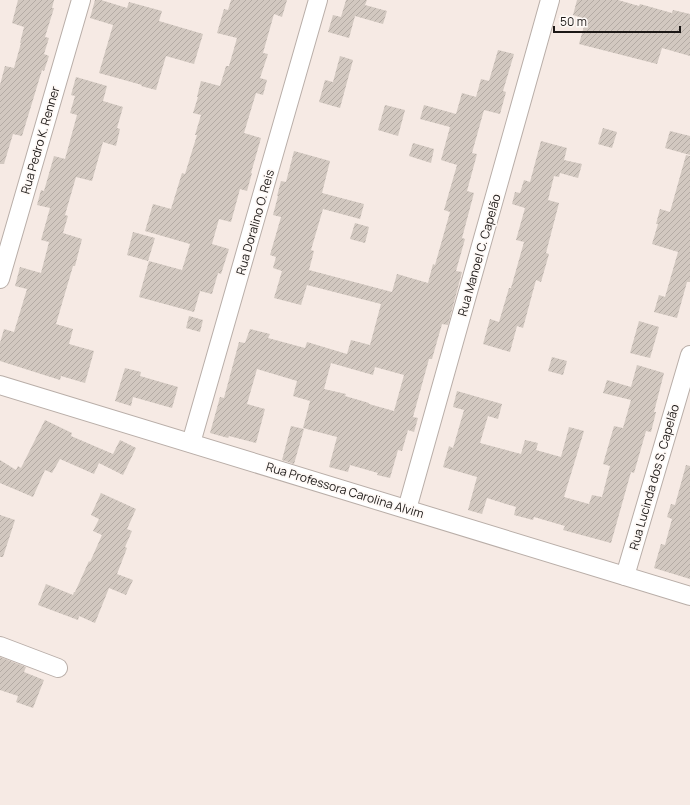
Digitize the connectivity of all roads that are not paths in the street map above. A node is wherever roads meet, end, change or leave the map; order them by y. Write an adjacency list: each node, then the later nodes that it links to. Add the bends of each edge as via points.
1 (81, 0): 4 (street, Rua Pedro K. Renner)
2 (318, 0): 7 (street, Rua Doralino O. Reis)
3 (550, 0): 8 (street, Rua Manoel C. Capelão)
4 (0, 279)
5 (690, 355): 9 (street, Rua Lucinda dos S. Capelão)
6 (0, 385): 7 (street, Rua Professora Carolina Alvim)
7 (191, 443): 8 (street, Rua Professora Carolina Alvim)
8 (407, 509): 9 (street, Rua Professora Carolina Alvim)
9 (625, 576): 10 (street, Rua Professora Carolina Alvim)
10 (690, 596)
11 (0, 646): 12 (street)
12 (58, 668)

